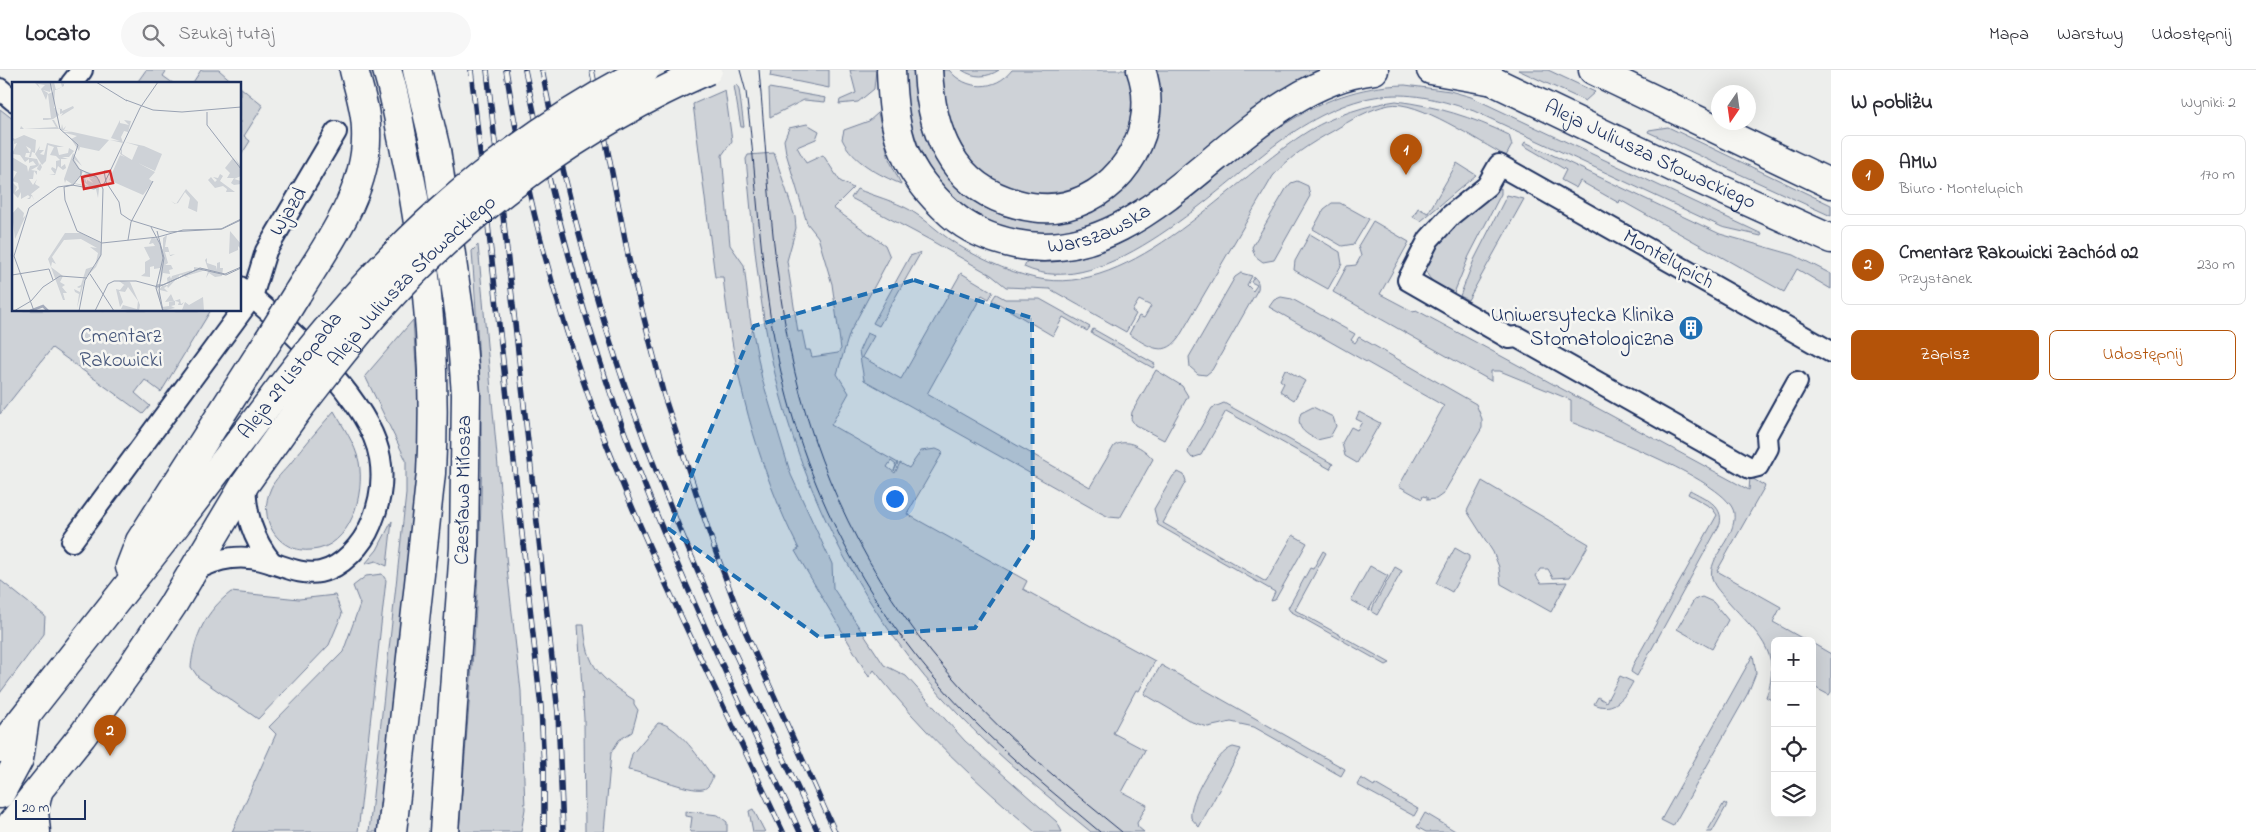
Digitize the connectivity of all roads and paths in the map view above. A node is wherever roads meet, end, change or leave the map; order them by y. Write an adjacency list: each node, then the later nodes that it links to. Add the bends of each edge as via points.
1 (82, 70): 14 (street)
2 (354, 70): 28 (main road, bridge, via 366,129 362,166 348,209 140,541)
3 (387, 70): 35 (main road, Czesława Miłosza, via 413,183 426,285 434,418 431,473)
4 (417, 70): 36 (main road, Czesława Miłosza, via 436,150 460,317 466,394 464,548)
5 (645, 70): 28 (main road, Aleja 29 Listopada, bridge, via 527,141 430,218 365,283 275,394)
6 (708, 70): 24 (main road, Aleja Juliusza Słowackiego, bridge, via 598,127 542,164 444,243 398,288 346,347)
7 (891, 70): 10 (main road, Warszawska, via 899,138 910,166 928,194 971,229 1006,242 1046,248 1085,241 1128,223 1291,100 1332,80)
8 (928, 70): 9 (main road, Warszawska, via 934,123 951,158 963,174 993,196 1026,206 1048,208 1066,206 1097,191 1133,156 1144,126 1146,107)
9 (1141, 70)
10 (1374, 70)
11 (1431, 70): 13 (main road)
12 (1593, 70): 18 (main road)
13 (1479, 75): 19 (main road, Aleja Juliusza Słowackiego)
14 (73, 82)
15 (0, 90): 16 (street)
16 (12, 99)
17 (336, 132): 20 (street, Wjazd, via 266,250)
18 (1831, 184)
19 (1831, 239)
20 (246, 292): 26 (street, via 300,339 348,395 371,432 380,457 381,493 377,510 359,546 346,558 321,572 296,571)
21 (233, 311): 25 (street, Wjazd)
22 (1831, 352): 23 (street, Montelupich, via 1499,165 1487,186 1451,215 1429,239 1408,280 1509,338 1517,337 1750,468 1758,466 1768,448 1767,436)
23 (1797, 382)
24 (245, 484): 26 (street, via 246,510 252,531); 27 (main road, Aleja Juliusza Słowackiego)
25 (72, 541)
26 (272, 562): 27 (street, via 223,558 208,562)
27 (192, 572): 31 (main road, via 128,672)
28 (117, 601): 29 (main road, Aleja 29 Listopada)
29 (25, 716): 30 (main road, Aleja 29 Listopada); 32 (main road, via 18,759)
30 (0, 748)
31 (38, 792): 33 (main road); 34 (main road, via 34,811)
32 (0, 794)
33 (5, 832)
34 (36, 832)
35 (392, 832)
36 (444, 832)

